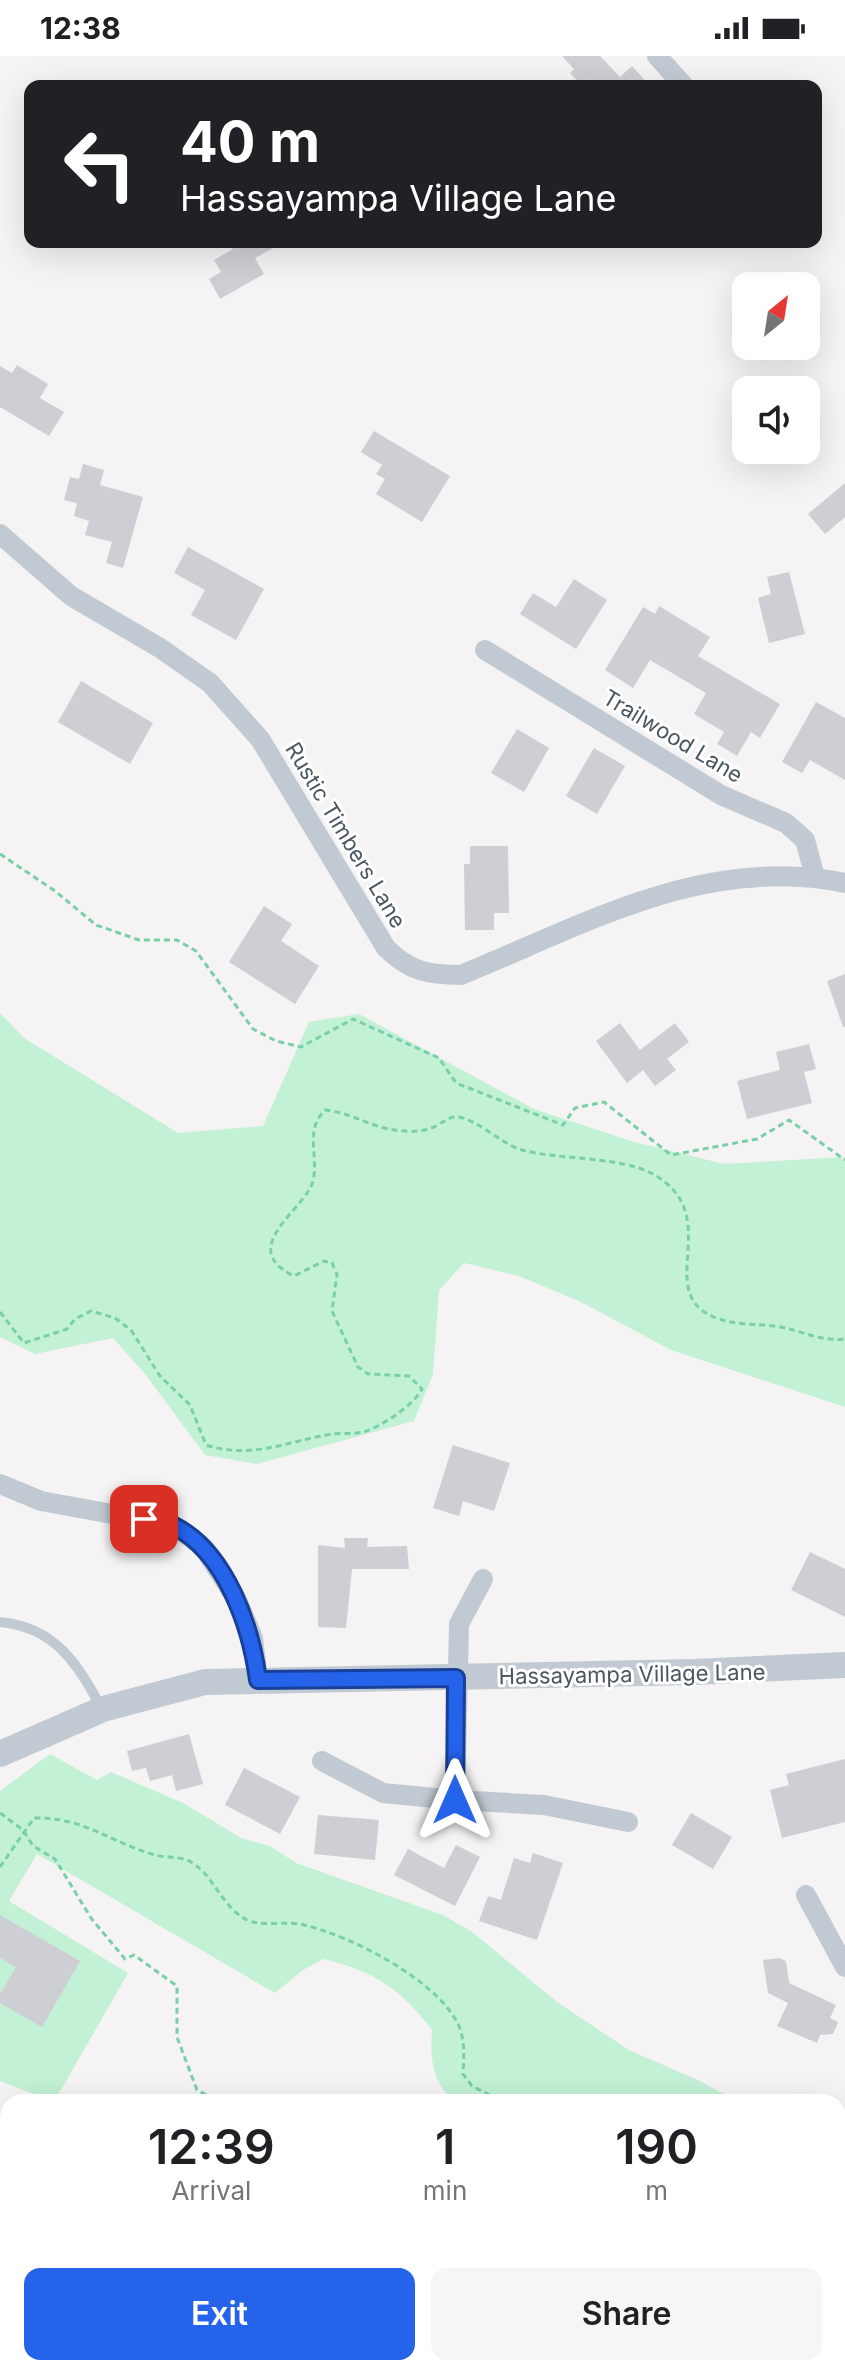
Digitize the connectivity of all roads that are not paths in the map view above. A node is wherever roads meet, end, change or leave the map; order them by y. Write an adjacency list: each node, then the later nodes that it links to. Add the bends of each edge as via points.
1 (657, 56): 2 (street)
2 (679, 80)
3 (0, 534): 5 (street, Rustic Timbers Lane, via 71,596 160,648 210,683 240,714 386,948 404,965 430,975 461,975 686,886 746,875)
4 (485, 650): 5 (street, Trailwood Lane, via 721,795 786,823 805,840)
5 (815, 877): 6 (street, Rustic Timbers Lane)
6 (845, 883)
7 (0, 1484): 12 (street, via 41,1501 173,1525 203,1547 236,1598 253,1638)
8 (483, 1579): 11 (street, via 459,1624)
9 (0, 1622): 13 (lane, via 41,1634 69,1653)
10 (845, 1665): 11 (street, Hassayampa Village Lane)
11 (456, 1678): 12 (street, Hassayampa Village Lane); 16 (street)
12 (258, 1680): 13 (street, Hassayampa Village Lane, via 205,1682)
13 (103, 1709): 14 (street, Hassayampa Village Lane)
14 (0, 1754)
15 (322, 1761): 16 (street, via 383,1793)
16 (455, 1800): 17 (street, via 544,1805)
17 (628, 1822)
18 (806, 1895): 19 (street)
19 (845, 1967)

